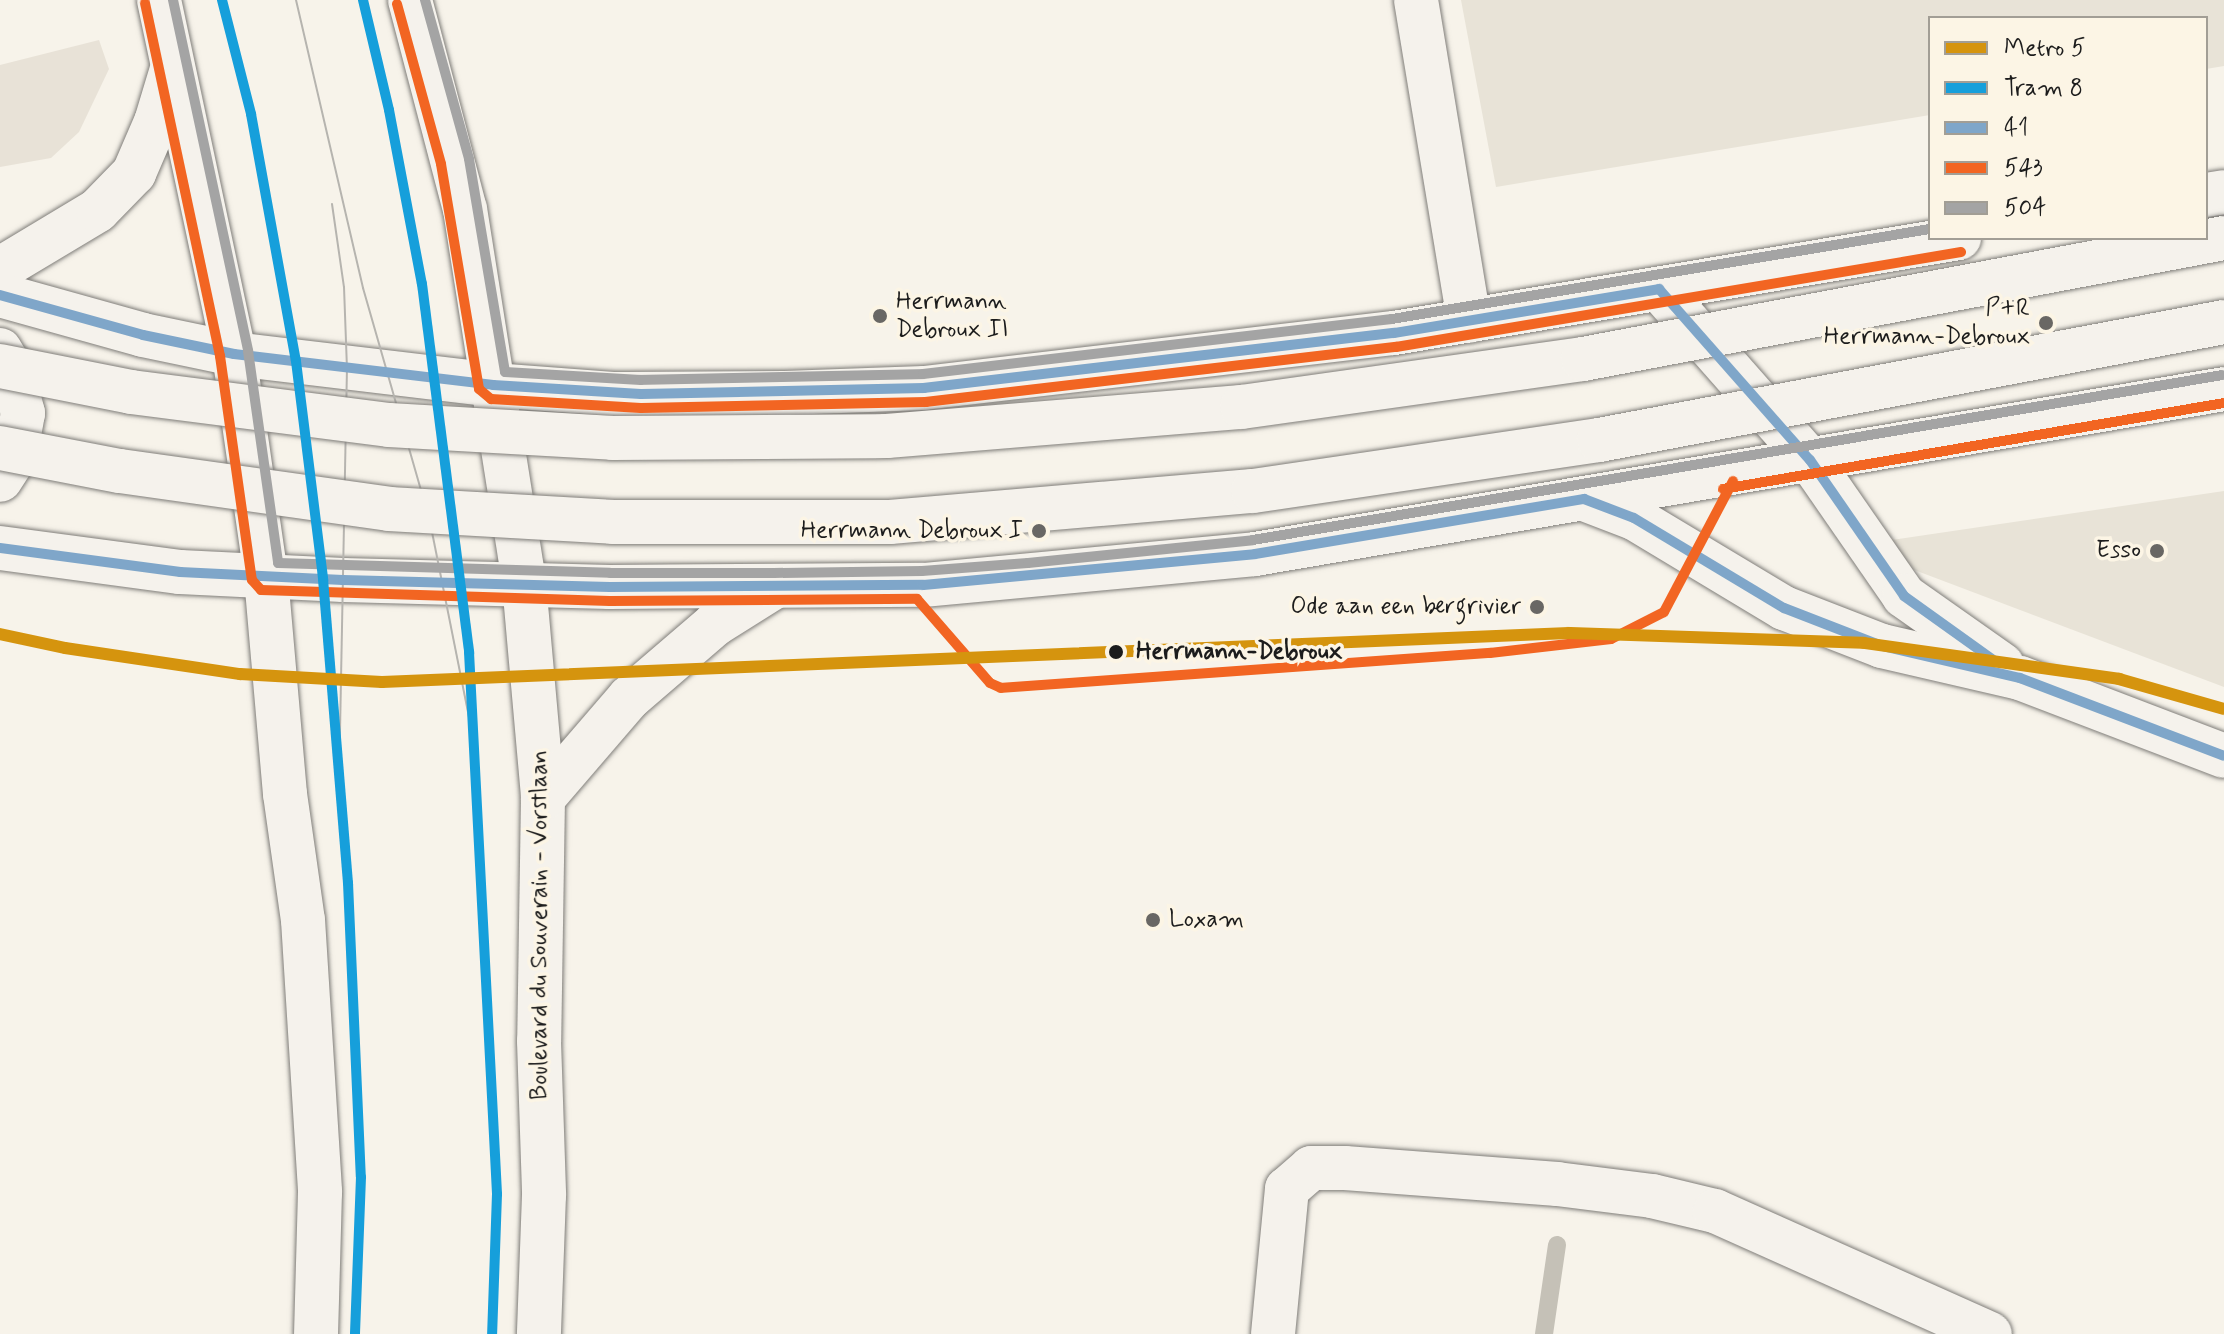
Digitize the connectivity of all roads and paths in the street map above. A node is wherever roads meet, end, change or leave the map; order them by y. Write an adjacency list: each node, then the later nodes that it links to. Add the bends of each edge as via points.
1 (159, 0): 4 (main road)
2 (410, 0): 15 (main road, Boulevard du Souverain - Vorstlaan, via 458,173)
3 (1416, 0): 10 (main road)
4 (174, 63): 7 (main road, via 134,173 98,210); 13 (main road)
5 (2224, 238): 14 (main road, bridge, via 1583,359 1242,407 887,436 613,438 389,425 131,392)
6 (1947, 240): 8 (main road)
7 (0, 269)
8 (1659, 289): 10 (main road); 18 (main road)
9 (0, 295): 13 (main road)
10 (1469, 321): 15 (main road, via 924,388 627,394)
11 (2224, 322): 17 (main road, bridge, via 1583,443 1253,491 890,522 614,522 389,509 120,471)
12 (0, 350): 19 (main road, via 11,368 23,413 15,457)
13 (234, 354): 15 (main road); 22 (main road)
14 (0, 366)
15 (493, 385): 23 (main road, Boulevard du Souverain - Vorstlaan)
16 (2224, 389): 18 (main road)
17 (0, 448)
18 (1810, 460): 20 (main road); 25 (main road, via 1904,596)
19 (0, 480)
20 (1584, 499): 24 (main road, via 1255,554 923,585); 25 (main road, via 1647,525 1784,608 1882,646)
21 (0, 548): 22 (main road, via 180,572)
22 (266, 577): 23 (main road); 28 (main road, via 285,794 303,920 320,1192)
23 (524, 583): 24 (main road); 27 (main road, Boulevard du Souverain - Vorstlaan)
24 (774, 587): 27 (main road, via 715,624 629,698)
25 (2020, 678): 26 (main road)
26 (2224, 756)
27 (543, 798): 29 (main road, Boulevard du Souverain - Vorstlaan)
28 (316, 1334)
29 (539, 1334)
30 (1273, 1334): 31 (main road, via 1287,1189 1311,1168 1557,1184 1652,1196 1715,1211)
31 (1990, 1334)

